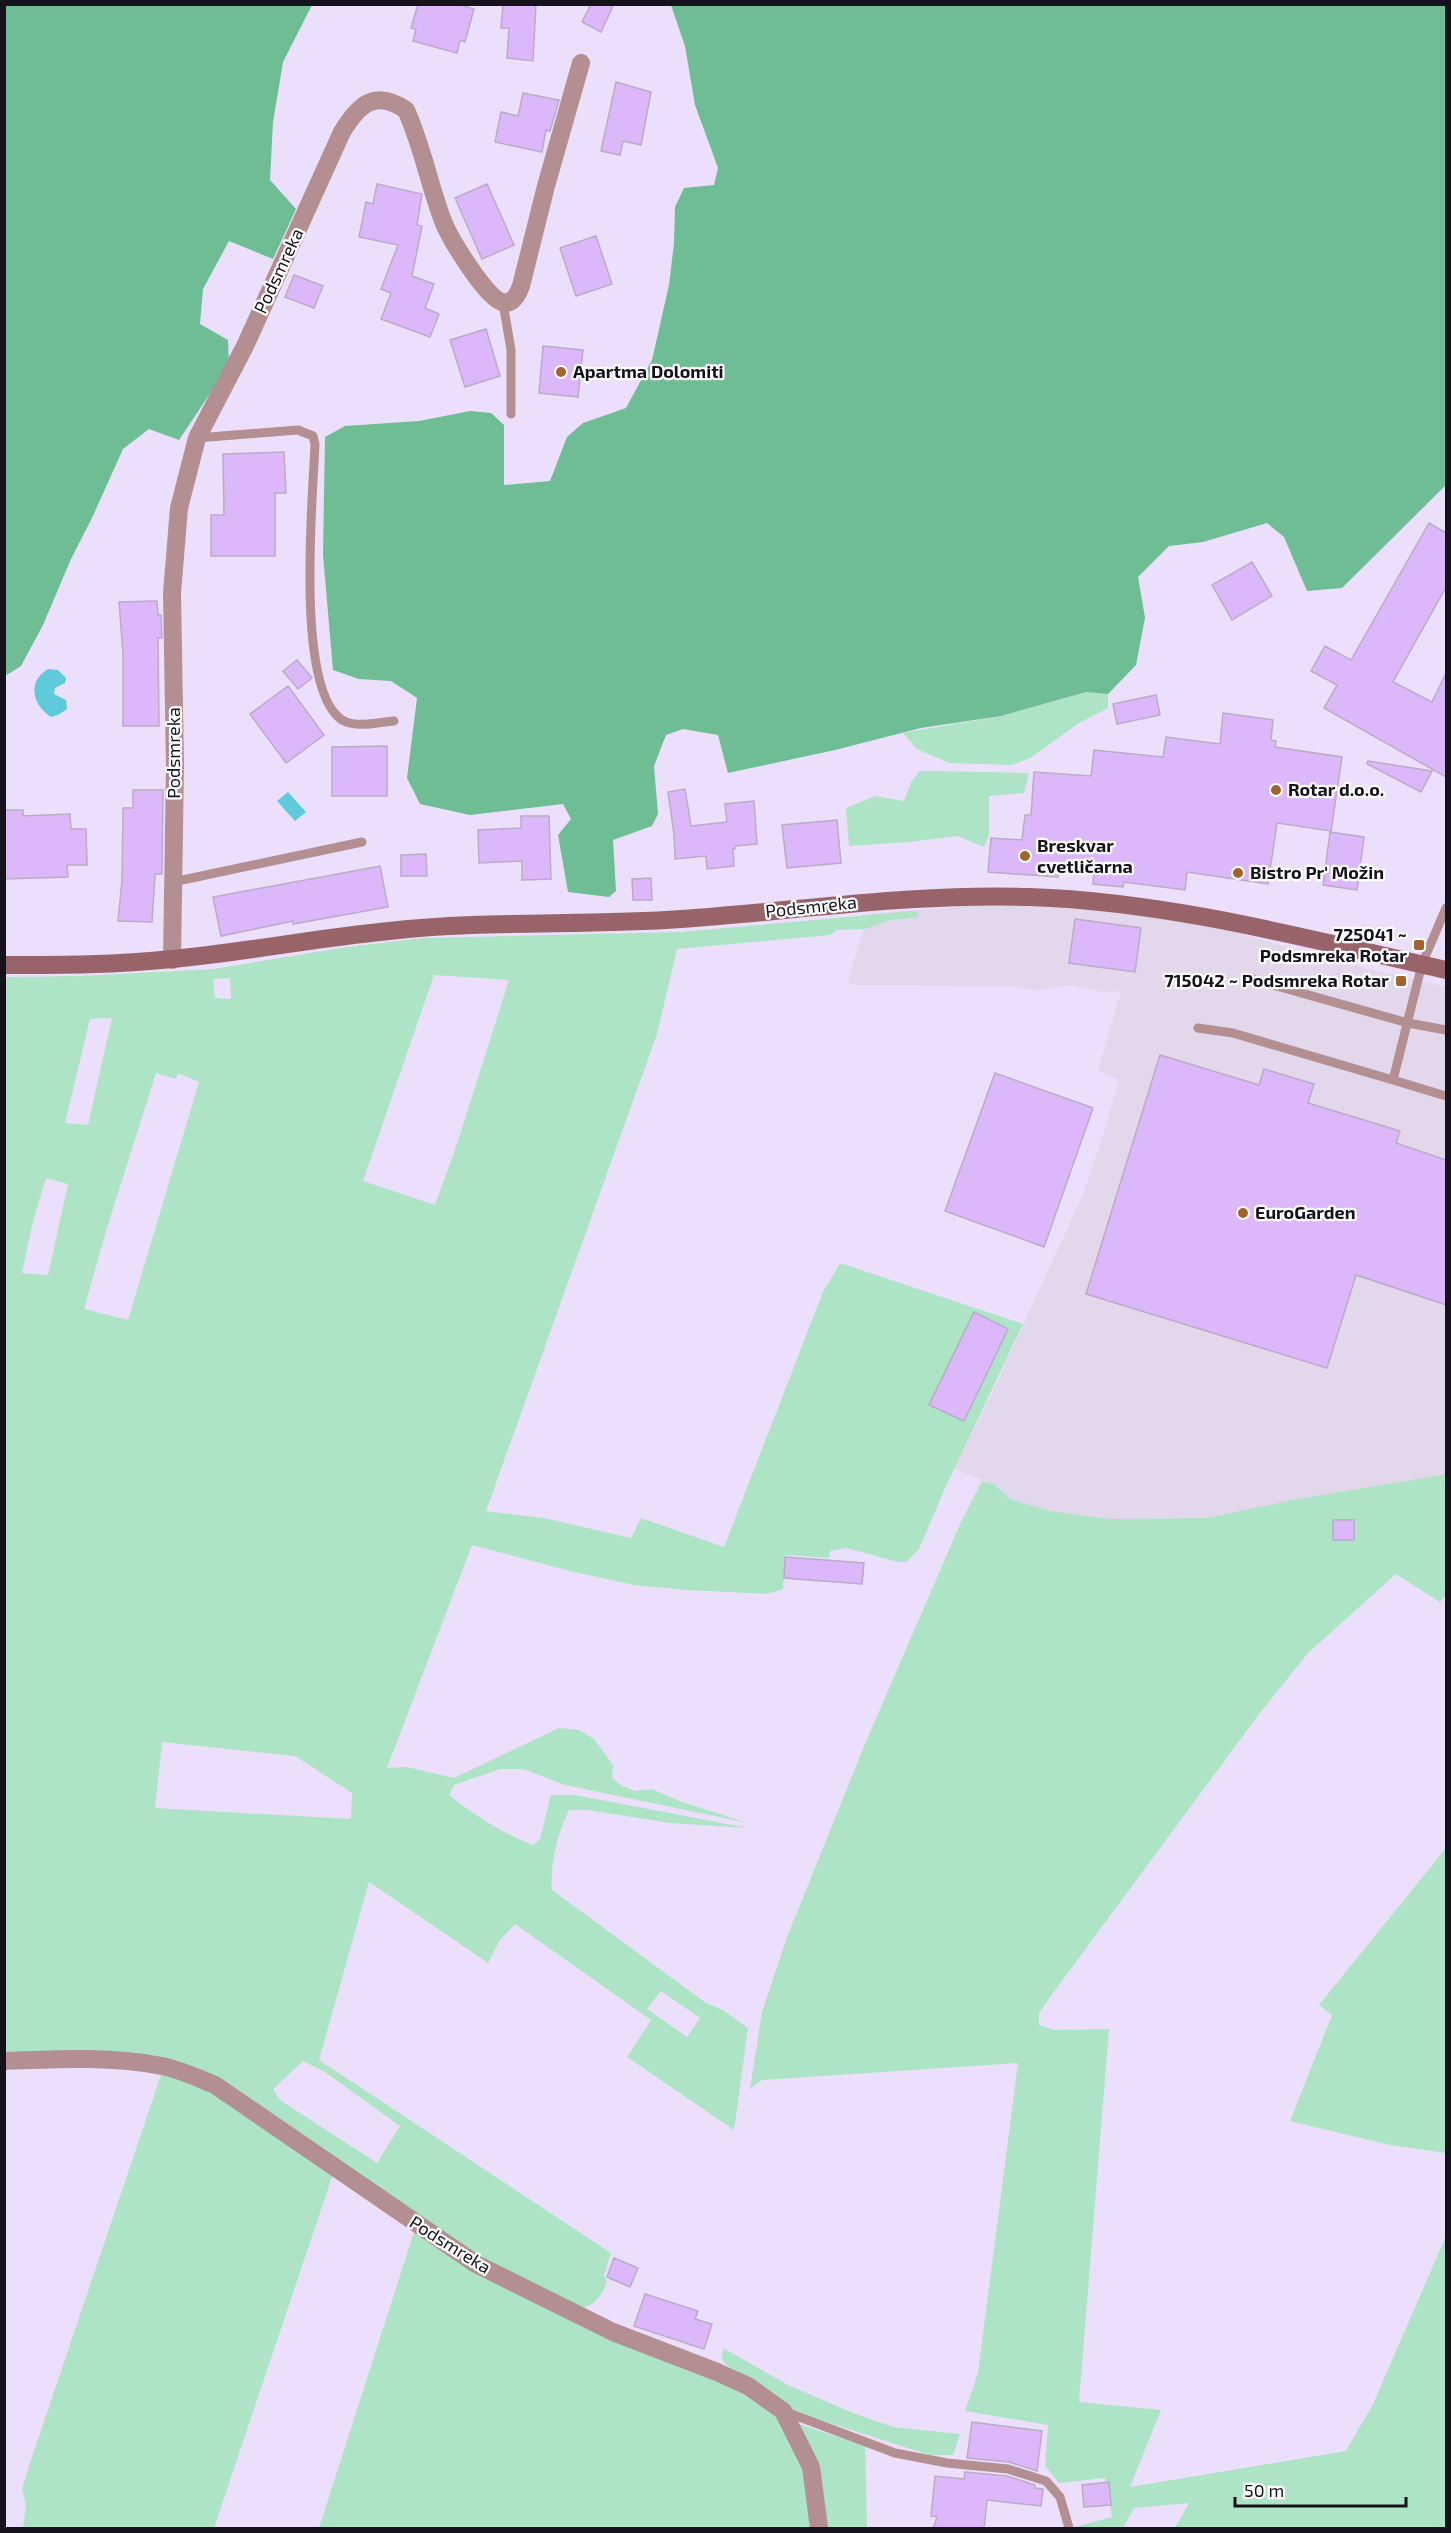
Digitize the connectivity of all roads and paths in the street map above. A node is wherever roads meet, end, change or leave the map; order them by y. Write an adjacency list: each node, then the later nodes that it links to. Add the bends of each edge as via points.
1 (581, 63): 2 (street, via 517,296)
2 (503, 303): 3 (lane, via 511,350); 4 (street, Podsmreka, via 479,282 444,224 406,110 392,101 366,104 354,113 342,132 245,346)
3 (511, 414)
4 (197, 438): 5 (lane, via 298,430 313,436 311,644 321,683 328,704 343,720 357,724); 7 (street, Podsmreka, via 179,508 172,592)
5 (394, 721)
6 (362, 842): 7 (lane)
7 (172, 882): 9 (street, Podsmreka)
8 (1446, 908): 10 (lane)
9 (172, 960): 10 (street, Podsmreka, via 469,924 678,920 886,900 1030,897 1163,910); 11 (street, Podsmreka)
10 (1422, 964): 12 (street, Podsmreka); 14 (lane)
11 (4, 965)
12 (1446, 970)
13 (1252, 979): 14 (lane)
14 (1408, 1023): 16 (lane); 17 (lane)
15 (1198, 1028): 17 (lane, via 1233,1033)
16 (1446, 1030)
17 (1393, 1080): 18 (lane)
18 (1446, 1096)
19 (4, 2061): 20 (street, Podsmreka, via 139,2063 180,2071 215,2085 476,2264 613,2332 748,2386)
20 (783, 2411): 21 (street, Podsmreka, via 811,2467); 22 (lane, via 895,2453 1008,2469 1046,2481 1060,2497)
21 (819, 2529)
22 (1069, 2529)

